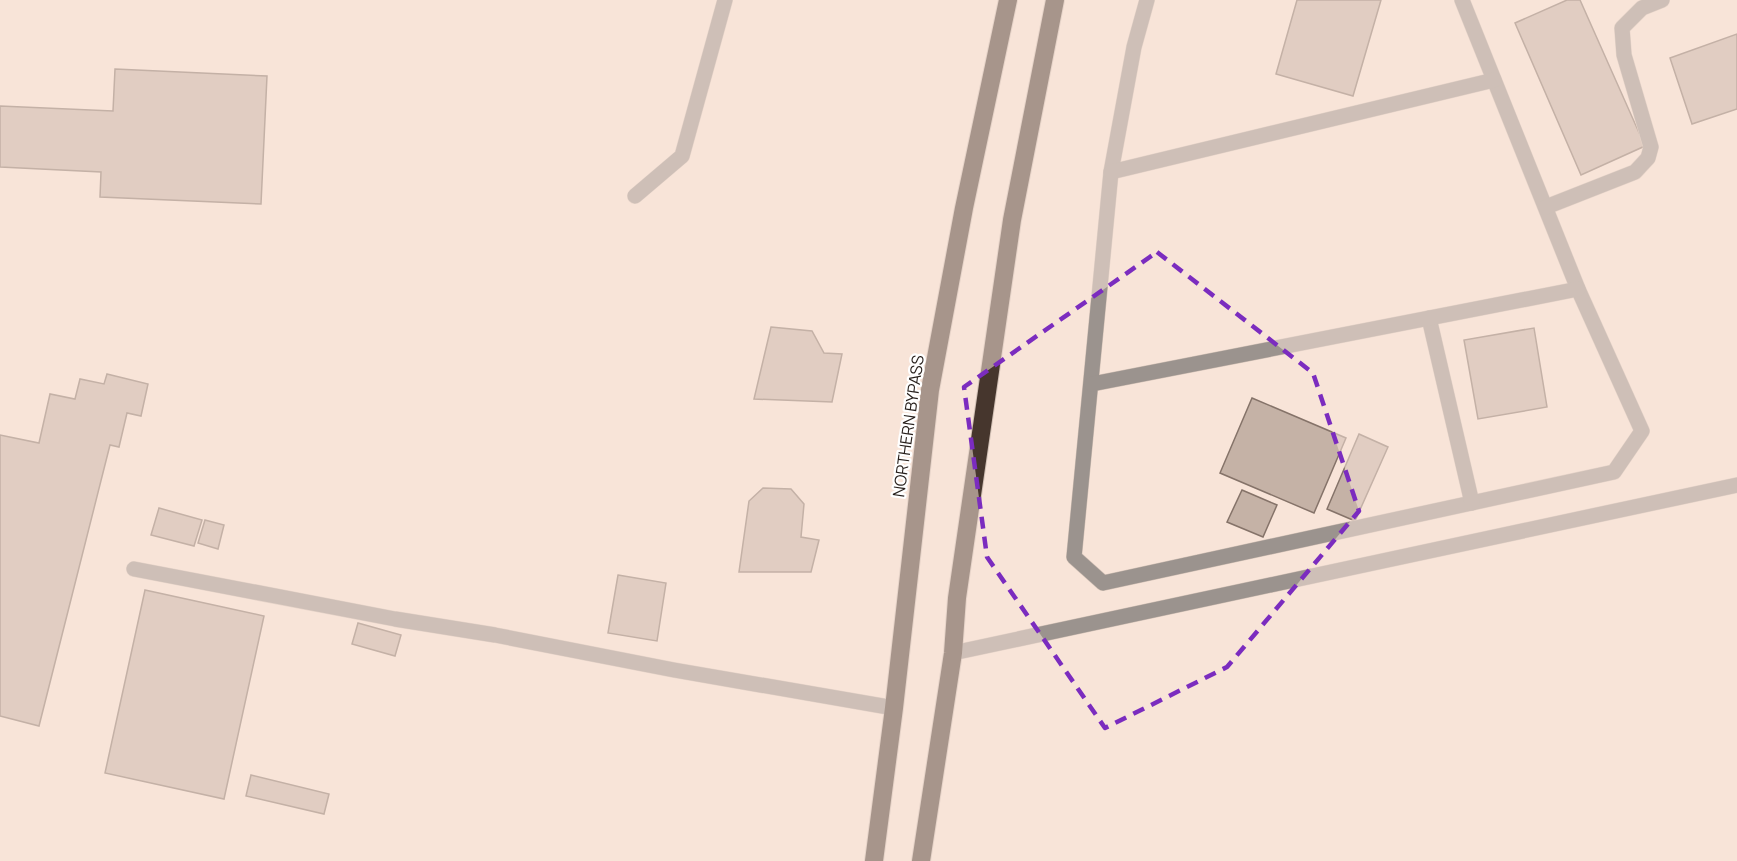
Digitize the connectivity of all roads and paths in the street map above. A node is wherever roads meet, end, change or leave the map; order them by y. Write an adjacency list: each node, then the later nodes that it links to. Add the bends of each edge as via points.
1 (725, 0): 9 (street, via 682,156)
2 (1008, 0): 18 (highway, NORTHERN BYPASS, via 930,390)
3 (1055, 0): 17 (highway, via 1012,220 957,598)
4 (1147, 0): 8 (street, via 1134,47)
5 (1462, 0): 7 (street)
6 (1662, 0): 10 (street, via 1642,8 1622,28 1624,55 1651,147 1648,158 1635,172)
7 (1494, 80): 8 (street); 10 (street)
8 (1111, 172): 13 (street)
9 (635, 196)
10 (1545, 207): 11 (street)
11 (1578, 289): 12 (street); 15 (street, via 1642,431 1614,472)
12 (1429, 318): 13 (street); 15 (street)
13 (1092, 384): 15 (street, via 1074,557 1103,583)
14 (1737, 485): 17 (street)
15 (1472, 503)
16 (134, 569): 18 (street)
17 (953, 653): 20 (highway)
18 (894, 708): 19 (highway, NORTHERN BYPASS)
19 (873, 861)
20 (921, 861)

